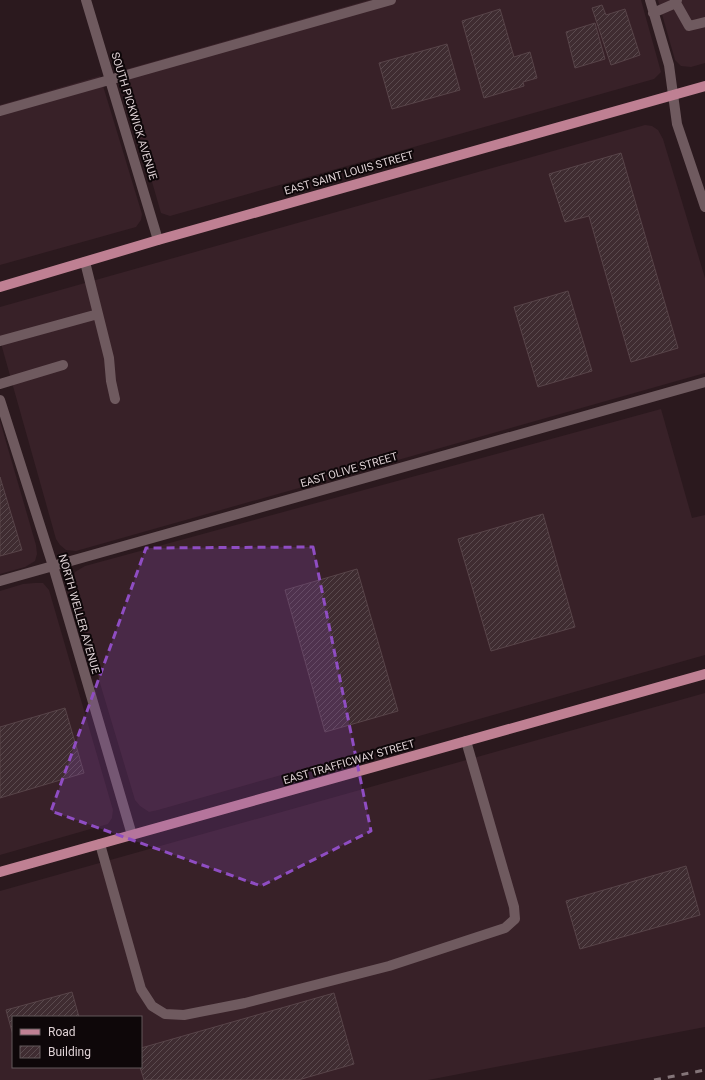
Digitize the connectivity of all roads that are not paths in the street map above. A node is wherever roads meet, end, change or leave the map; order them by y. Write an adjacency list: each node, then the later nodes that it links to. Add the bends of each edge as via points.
1 (86, 0): 7 (street, SOUTH PICKWICK AVENUE)
2 (391, 0): 7 (street)
3 (650, 0): 5 (street)
4 (677, 1): 5 (street); 6 (street, via 689,26)
5 (653, 13): 9 (street)
6 (705, 22)
7 (110, 79): 10 (street); 12 (street, SOUTH PICKWICK AVENUE)
8 (705, 86): 9 (main road, EAST SAINT LOUIS STREET)
9 (674, 94): 11 (street, via 677,124); 12 (main road, EAST SAINT LOUIS STREET)
10 (0, 111)
11 (705, 208)
12 (158, 240): 13 (main road, EAST SAINT LOUIS STREET)
13 (84, 262): 14 (main road, EAST SAINT LOUIS STREET); 15 (street)
14 (0, 287)
15 (98, 314): 16 (street); 20 (street, via 110,358)
16 (0, 341)
17 (63, 365): 19 (street)
18 (705, 382): 22 (street, EAST OLIVE STREET)
19 (0, 384)
20 (115, 399)
21 (0, 400): 22 (street, NORTH WELLER AVENUE)
22 (53, 566): 23 (street, EAST OLIVE STREET); 26 (street, NORTH WELLER AVENUE)
23 (0, 581)
24 (705, 674): 25 (main road, EAST TRAFFICWAY STREET)
25 (466, 741): 26 (main road, EAST TRAFFICWAY STREET); 27 (street, via 514,907 515,919 505,928 389,966 245,1002 184,1015 165,1014 152,1006 140,989)
26 (132, 835): 27 (main road, EAST TRAFFICWAY STREET)
27 (100, 844): 28 (main road, EAST TRAFFICWAY STREET)
28 (0, 872)

